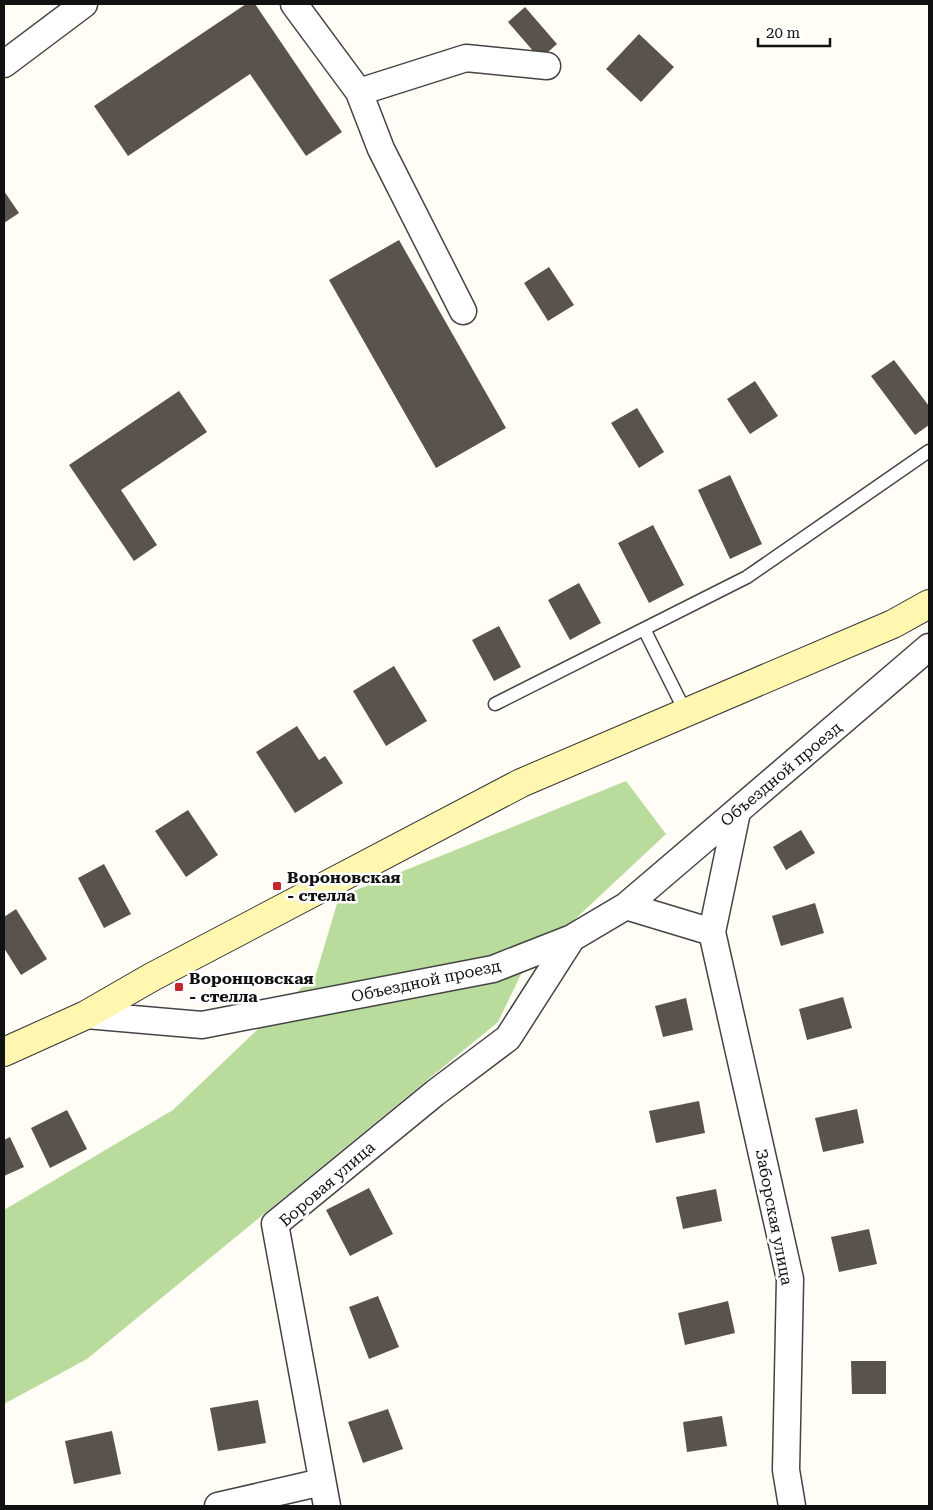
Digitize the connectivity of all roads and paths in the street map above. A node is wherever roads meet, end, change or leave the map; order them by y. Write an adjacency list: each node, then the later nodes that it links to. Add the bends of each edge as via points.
1 (84, 4): 3 (street)
2 (294, 4): 5 (street)
3 (4, 64)
4 (548, 66): 5 (street, via 466,58)
5 (359, 92): 6 (street, via 381,149)
6 (463, 311)
7 (929, 451): 9 (lane, via 747,577)
8 (929, 604): 12 (main road, via 893,624)
9 (644, 629): 11 (lane); 12 (lane)
10 (929, 648): 13 (street, Объездной проезд)
11 (495, 704)
12 (686, 713): 17 (main road, via 521,783)
13 (737, 812): 14 (street, Объездной проезд); 15 (street)
14 (626, 906): 15 (street); 16 (street, Объездной проезд)
15 (712, 932): 21 (street, Заборская улица, via 790,1279 786,1470)
16 (572, 938): 17 (street, Объездной проезд, via 493,969 202,1025); 19 (street, Боровая улица, via 508,1038 435,1093 275,1224)
17 (86, 1015): 18 (main road)
18 (4, 1052)
19 (324, 1494): 20 (street)
20 (218, 1506)
21 (792, 1506)

